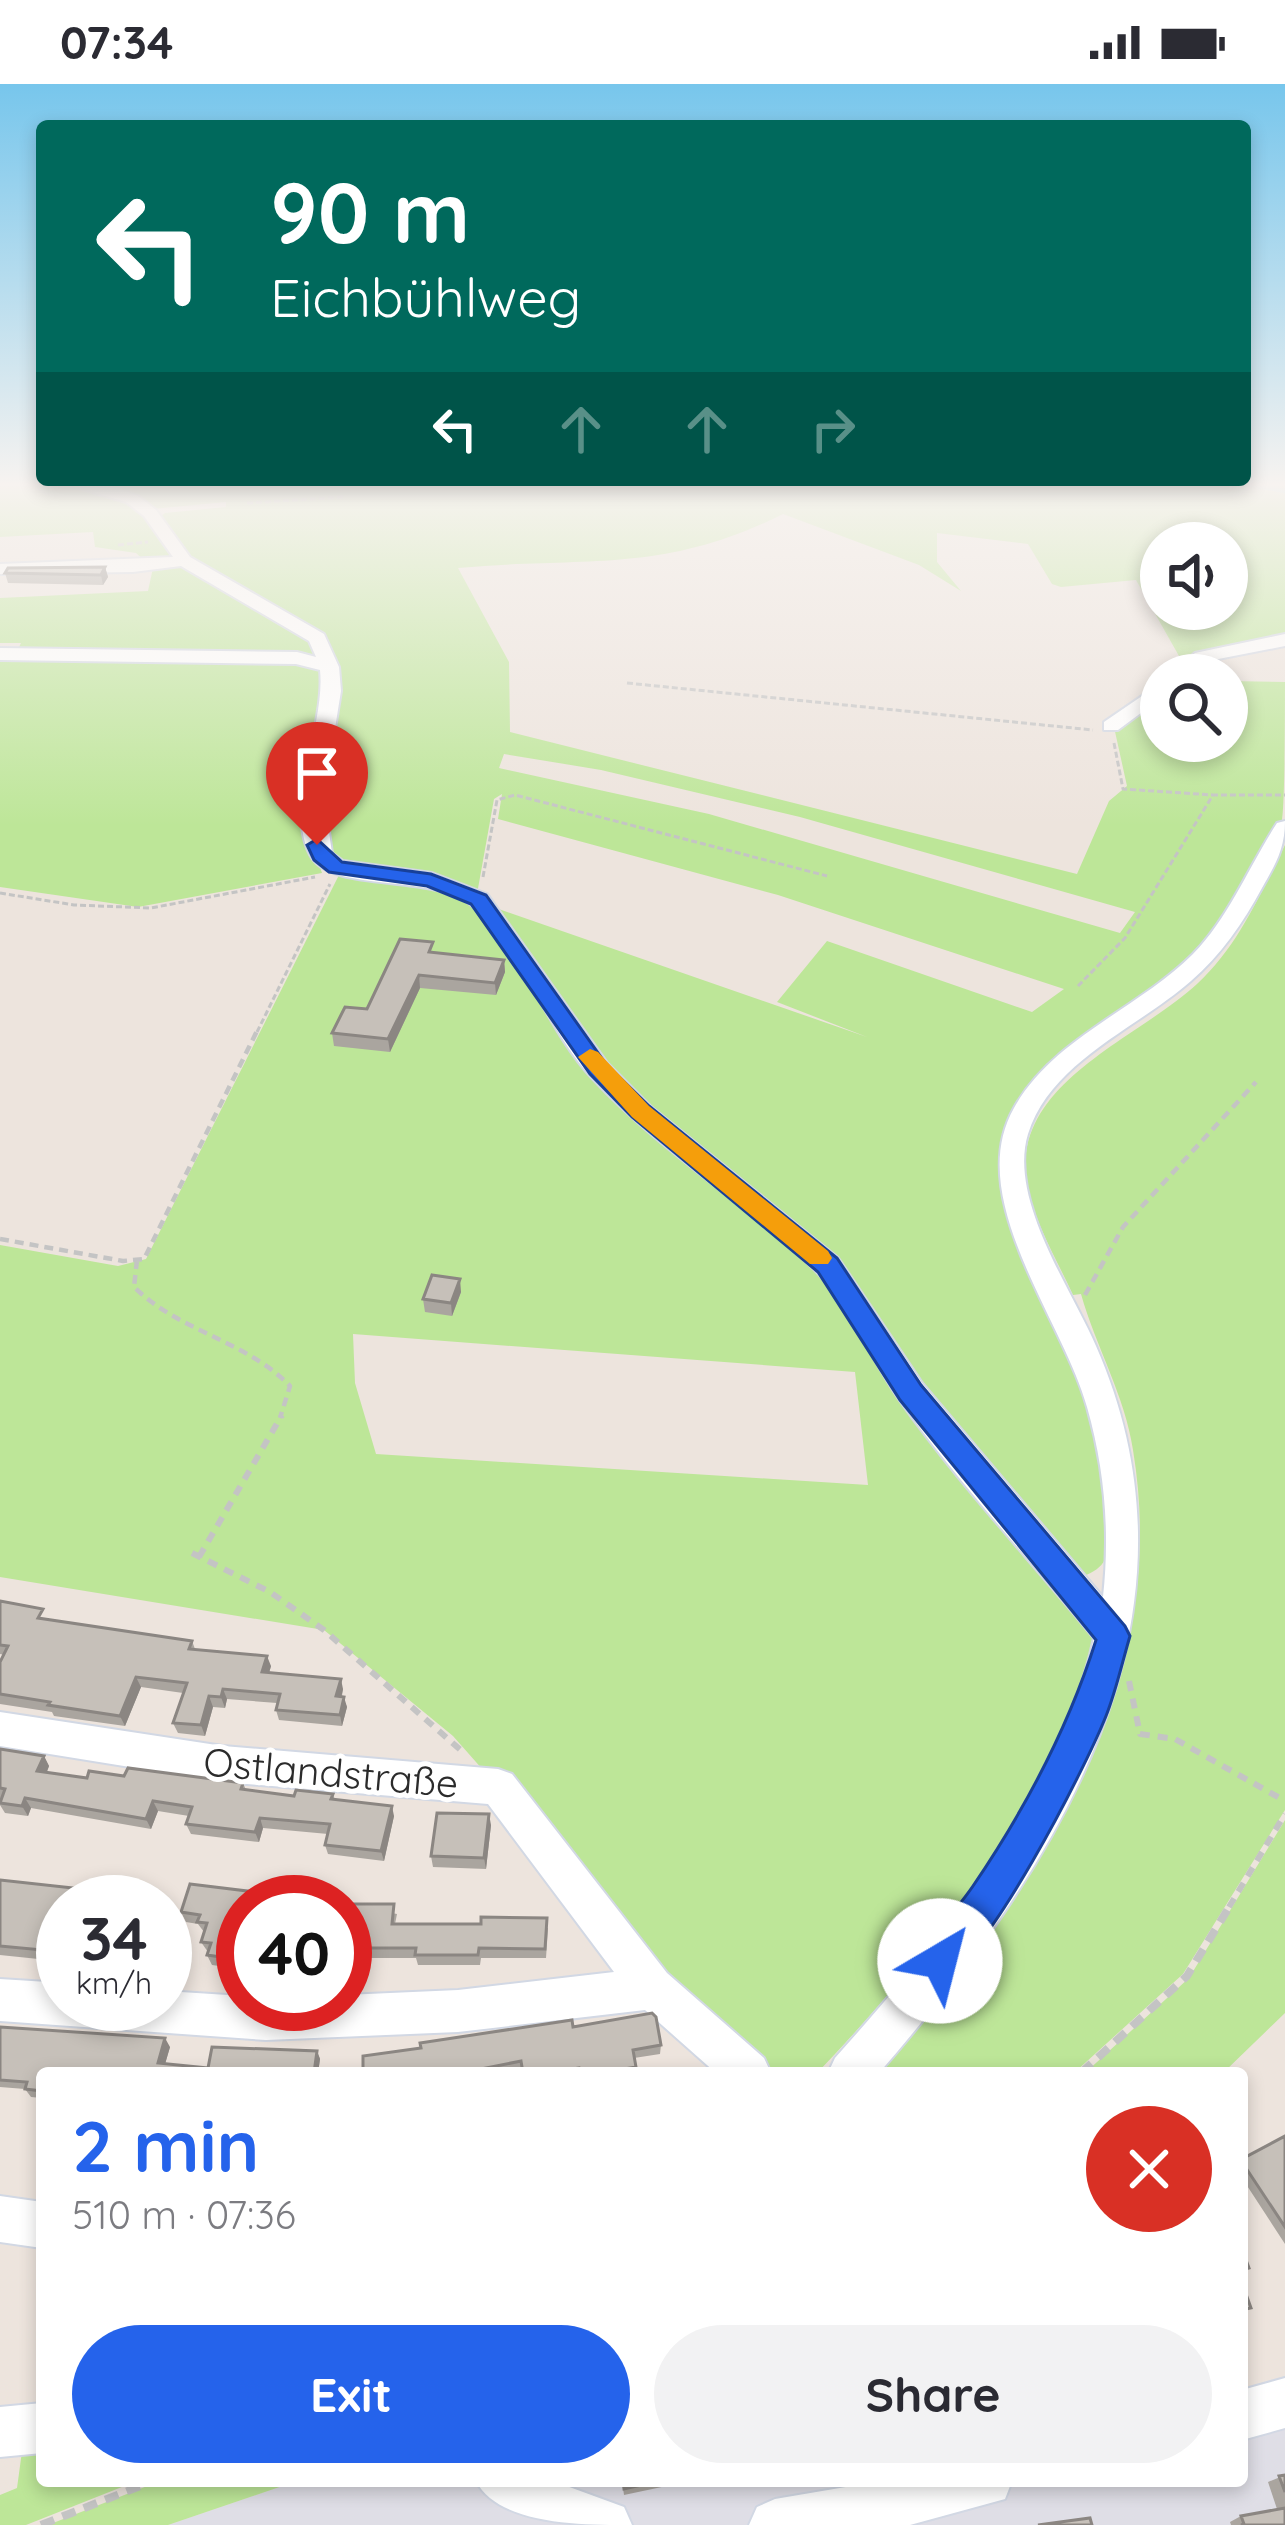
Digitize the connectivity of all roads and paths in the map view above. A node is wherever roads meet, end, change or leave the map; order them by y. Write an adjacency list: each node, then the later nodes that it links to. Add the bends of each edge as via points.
1 (252, 598): 5 (street, via 317,638)
2 (1285, 640): 4 (street)
3 (0, 654): 5 (street, via 297,658)
4 (1217, 654)
5 (330, 667): 12 (street, via 335,689 310,803 322,856)
6 (627, 682): 8 (path, via 1043,728)
7 (1140, 705): 8 (street)
8 (1111, 727): 9 (path, via 1123,789)
9 (1214, 795): 10 (path); 16 (path, via 1126,938)
10 (1285, 795)
11 (1285, 829): 20 (street, via 1218,939 1175,986 1042,1084 1015,1132 1014,1194)
12 (337, 867): 14 (path, via 151,908); 15 (street, via 431,880); 19 (path, via 158,1236)
13 (827, 876): 15 (path, via 504,795)
14 (0, 893)
15 (479, 899): 21 (street, via 598,1069 828,1265 910,1392)
16 (1078, 986)
17 (1256, 1082): 20 (path, via 1123,1227)
18 (0, 1239): 19 (path)
19 (137, 1260): 23 (path, via 134,1287 151,1304 290,1385 286,1406 195,1555 324,1630)
20 (1071, 1321): 21 (street, via 1120,1486 1122,1594)
21 (1114, 1636): 24 (path, via 1140,1734 1175,1739); 29 (street, via 1090,1714 1053,1791 986,1900)
22 (0, 1730): 23 (street, Ostlandstraße, via 224,1764)
23 (497, 1786): 26 (street, Ostlandstraße)
24 (1285, 1801)
25 (1285, 1814): 30 (path, via 1187,1976)
26 (652, 1988): 27 (street, via 458,2012 266,2020); 28 (street, Ostlandstraße)
27 (0, 2000)
28 (742, 2067)
29 (855, 2067)
30 (1088, 2067)
31 (0, 2219): 32 (street)
32 (36, 2224)
33 (1285, 2403): 34 (street)
34 (1248, 2413)
35 (36, 2429): 36 (street)
36 (0, 2432)
37 (138, 2487): 41 (path)
38 (512, 2487): 42 (street)
39 (965, 2487): 40 (street)
40 (855, 2519): 43 (street)
41 (41, 2525)
42 (606, 2525)
43 (775, 2525)

